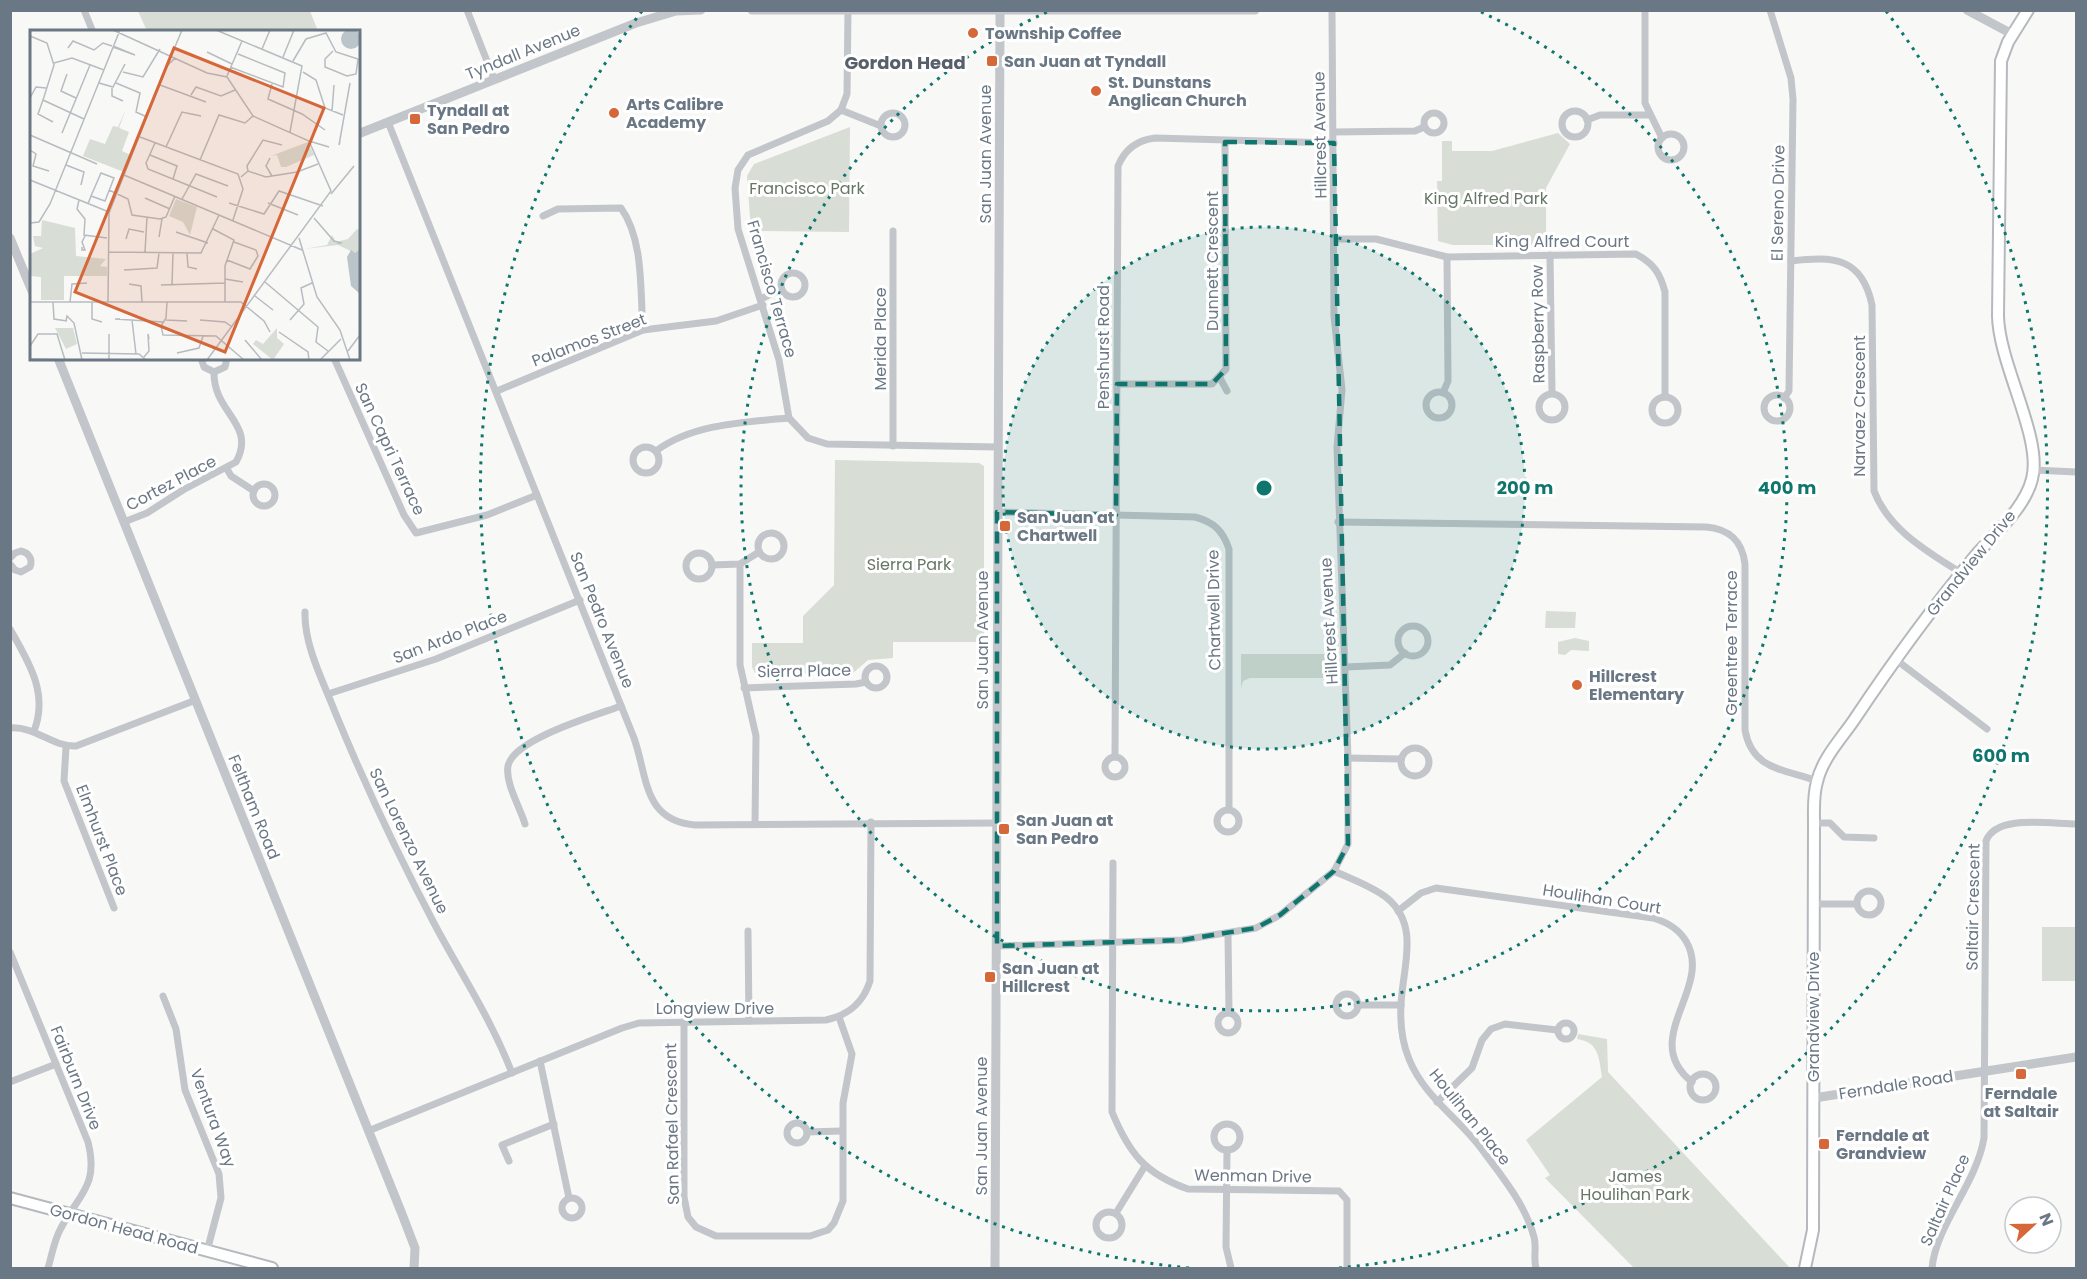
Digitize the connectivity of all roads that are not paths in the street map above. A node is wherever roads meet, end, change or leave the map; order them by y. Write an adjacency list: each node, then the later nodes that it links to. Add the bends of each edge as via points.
1 (84, 10): 15 (street)
2 (467, 10): 17 (street)
3 (701, 10): 11 (street, Tyndall Avenue)
4 (753, 10): 12 (street)
5 (1256, 10): 13 (street)
6 (1332, 10): 24 (street, Hillcrest Avenue)
7 (1645, 10): 19 (street, via 1645,103)
8 (1770, 10): 35 (street, El Sereno Drive, via 1792,88)
9 (1967, 10): 16 (street)
10 (2028, 10): 16 (main road, Grandview Drive)
11 (687, 11): 17 (street, Tyndall Avenue, via 636,23)
12 (848, 11): 14 (street); 18 (street, via 847,94)
13 (1216, 11): 14 (street)
14 (1000, 12): 56 (street, San Juan Avenue)
15 (92, 30)
16 (2012, 34): 59 (main road, Grandview Drive, via 2001,61 1998,327 2032,445)
17 (494, 79): 21 (street, Tyndall Avenue)
18 (841, 110): 22 (street); 39 (street, Francisco Terrace, via 828,121 748,155 738,170 738,229)
19 (1650, 115): 20 (street); 26 (street)
20 (1587, 120)
21 (388, 122): 25 (street, Tyndall Avenue); 48 (street, San Pedro Avenue)
22 (881, 126)
23 (1424, 127): 24 (street, via 1415,131)
24 (1334, 132): 28 (street, Hillcrest Avenue)
25 (360, 133)
26 (1662, 138)
27 (1225, 141): 28 (street, Penshurst Road); 46 (street, Dunnett Crescent, via 1226,369); 47 (street, Penshurst Road, via 1201,137 1148,139 1131,147 1120,161)
28 (1334, 142): 32 (street, Hillcrest Avenue)
29 (543, 216): 40 (street, via 558,210 621,208 634,236)
30 (893, 231): 55 (street, Merida Place)
31 (10, 238): 36 (street)
32 (1335, 239): 34 (street, King Alfred Court, via 1376,238); 66 (street, Hillcrest Avenue, via 1334,316 1342,390 1336,447)
33 (1550, 255): 34 (street, King Alfred Court); 51 (street, Raspberry Row); 52 (street, King Alfred Court, via 1636,254 1652,263 1665,292)
34 (1448, 257): 50 (street, via 1448,381)
35 (1791, 261): 53 (street, El Sereno Drive, via 1789,391); 72 (street, Narvaez Crescent, via 1822,258 1841,262 1865,280 1872,305 1874,491 1884,512 1900,529)
36 (27, 266): 37 (street)
37 (30, 281)
38 (782, 289): 39 (street, Palamos Street)
39 (762, 302): 40 (street, Palamos Street, via 716,321); 54 (street, Francisco Terrace, via 779,360)
40 (643, 330): 48 (street, Palamos Street)
41 (59, 360): 65 (street, Feltham Road)
42 (202, 360): 45 (street, via 204,367)
43 (227, 360): 45 (street, via 225,367)
44 (335, 360): 62 (street, San Capri Terrace, via 404,515 416,533 487,515)
45 (214, 372): 58 (street, Cortez Place, via 218,398 242,435 241,453)
46 (1220, 378): 47 (street, via 1212,384); 49 (street)
47 (1117, 384): 64 (street, Penshurst Road)
48 (497, 391): 62 (street, San Pedro Avenue)
49 (1227, 391)
50 (1443, 393)
51 (1552, 393)
52 (1665, 397)
53 (1784, 398)
54 (789, 418): 55 (street, via 800,432 817,443); 57 (street, via 713,427)
55 (893, 446): 56 (street)
56 (997, 447): 63 (street, San Juan Avenue)
57 (656, 451)
58 (227, 469): 61 (street, via 231,477); 65 (street, Cortez Place)
59 (2034, 470): 60 (street); 72 (main road, Grandview Drive, via 2022,500)
60 (2076, 471)
61 (254, 491)
62 (537, 495): 73 (street, San Pedro Avenue)
63 (997, 512): 64 (street, Chartwell Drive); 94 (street, San Juan Avenue)
64 (1116, 515): 88 (street, Penshurst Road); 92 (street, Chartwell Drive, via 1207,520 1224,536 1229,549)
65 (124, 522): 82 (street, Feltham Road)
66 (1338, 522): 78 (street, Hillcrest Avenue); 91 (street, Greentree Terrace, via 1725,530 1740,545 1745,564 1745,730 1749,747 1760,761)
67 (759, 552): 69 (street)
68 (10, 558): 70 (street, via 21,551 31,560 30,567 21,572)
69 (740, 564): 71 (street); 80 (street, via 740,665)
70 (11, 565)
71 (712, 565)
72 (1961, 573): 77 (main road, Grandview Drive)
73 (580, 600): 81 (street, San Ardo Place, via 455,652); 83 (street, San Pedro Avenue)
74 (304, 612): 81 (street, San Lorenzo Avenue, via 304,627)
75 (10, 629): 86 (street, via 38,687 40,711)
76 (1405, 653): 76 (street, via 1418,655 1426,649 1428,640 1420,628 1406,628 1399,636); 78 (street, via 1390,665)
77 (1895, 659): 85 (street); 91 (main road, Grandview Drive, via 1828,757)
78 (1346, 667): 89 (street, Hillcrest Avenue)
79 (866, 682): 80 (street, Sierra Place)
80 (744, 688): 97 (street, via 756,736)
81 (328, 694): 123 (street, San Lorenzo Avenue, via 387,830 437,929 491,1022)
82 (196, 700): 87 (street, via 86,744); 129 (street, Feltham Road)
83 (621, 706): 96 (street, via 529,742 515,752 508,775); 97 (street, San Pedro Avenue, via 641,758 649,793 662,814 684,824)
84 (10, 728): 86 (street)
85 (1987, 729)
86 (34, 731): 87 (street)
87 (66, 747): 104 (street, Elmhurst Place, via 64,781)
88 (1115, 757)
89 (1348, 758): 90 (street); 101 (street, Hillcrest Avenue, via 1347,844)
90 (1401, 759): 90 (street, via 1402,768 1412,776 1421,775 1429,765 1424,752 1415,748 1406,751)
91 (1817, 781): 95 (main road, Grandview Drive)
92 (1229, 810)
93 (872, 822): 94 (street, San Pedro Avenue); 97 (street, San Pedro Avenue); 115 (street, via 870,981 860,1002)
94 (997, 823): 109 (street, San Juan Avenue)
95 (1814, 823): 99 (street, via 1830,823 1844,837); 102 (main road, Grandview Drive)
96 (525, 824)
97 (755, 824)
98 (2076, 824): 122 (street, Saltair Crescent, via 2005,824 1993,829 1986,841)
99 (1874, 837)
100 (1113, 863): 108 (street, Wenman Drive)
101 (1334, 871): 105 (street, via 1387,898); 107 (street, Hillcrest Avenue, via 1280,915 1256,928)
102 (1813, 904): 103 (street); 126 (main road, Grandview Drive)
103 (1857, 904)
104 (114, 908)
105 (1398, 911): 113 (street, Houlihan Place, via 1406,930 1408,951); 125 (street, Houlihan Court, via 1421,893 1436,888 1653,918 1674,927 1689,946 1694,963 1672,1043 1676,1065)
106 (748, 931): 117 (street)
107 (1228, 934): 108 (street, Hillcrest Avenue); 114 (street)
108 (1112, 944): 109 (street, Hillcrest Avenue); 134 (street, Wenman Drive, via 1112,1112 1132,1154)
109 (997, 946): 144 (street, San Juan Avenue)
110 (10, 952): 121 (street, Fairburn Drive)
111 (163, 996): 140 (street, Ventura Way, via 176,1029 185,1090 219,1174 221,1187)
112 (1357, 1005): 113 (street)
113 (1401, 1005): 127 (street, Houlihan Place, via 1401,1032 1409,1059)
114 (1229, 1012)
115 (839, 1017): 117 (street, Longview Drive); 130 (street, San Rafael Crescent, via 852,1054)
116 (684, 1021): 117 (street, Longview Drive); 120 (street, Longview Drive, via 628,1026); 130 (street, San Rafael Crescent, via 684,1197 688,1217 696,1227 716,1236 810,1236 828,1230 843,1201)
117 (748, 1021)
118 (1557, 1030): 127 (street, via 1505,1024 1491,1029 1482,1040 1472,1068)
119 (2076, 1057): 122 (street, Ferndale Road)
120 (540, 1061): 123 (street, Longview Drive); 128 (street)
121 (56, 1064): 124 (street); 138 (street, Fairburn Drive, via 92,1161 87,1185)
122 (1985, 1071): 126 (street, Ferndale Road); 149 (street, Saltair Place, via 1985,1128 1980,1158 1938,1244)
123 (512, 1072): 129 (street, Longview Drive)
124 (10, 1082)
125 (1692, 1082)
126 (1814, 1098): 148 (main road, via 1813,1230)
127 (1437, 1102): 147 (street, Houlihan Place, via 1482,1149 1520,1205 1534,1238)
128 (554, 1124): 133 (street, via 502,1145); 137 (street)
129 (368, 1131): 143 (street, Feltham Road, via 415,1248)
130 (842, 1131): 131 (street)
131 (807, 1132)
132 (1227, 1150): 135 (street)
133 (509, 1161)
134 (1145, 1166): 135 (street, Wenman Drive, via 1188,1189); 139 (street)
135 (1227, 1190): 145 (street, via 1226,1247); 146 (street, Wenman Drive, via 1339,1191 1347,1200)
136 (10, 1198): 138 (main road, Gordon Head Road)
137 (569, 1198)
138 (70, 1214): 140 (main road, Gordon Head Road); 141 (street, Fairburn Drive, via 59,1232)
139 (1116, 1214)
140 (207, 1251): 142 (main road, Gordon Head Road)
141 (48, 1269)
142 (272, 1269)
143 (414, 1269)
144 (995, 1269)
145 (1231, 1269)
146 (1347, 1269)
147 (1536, 1269)
148 (1805, 1269)
149 (1932, 1269)

